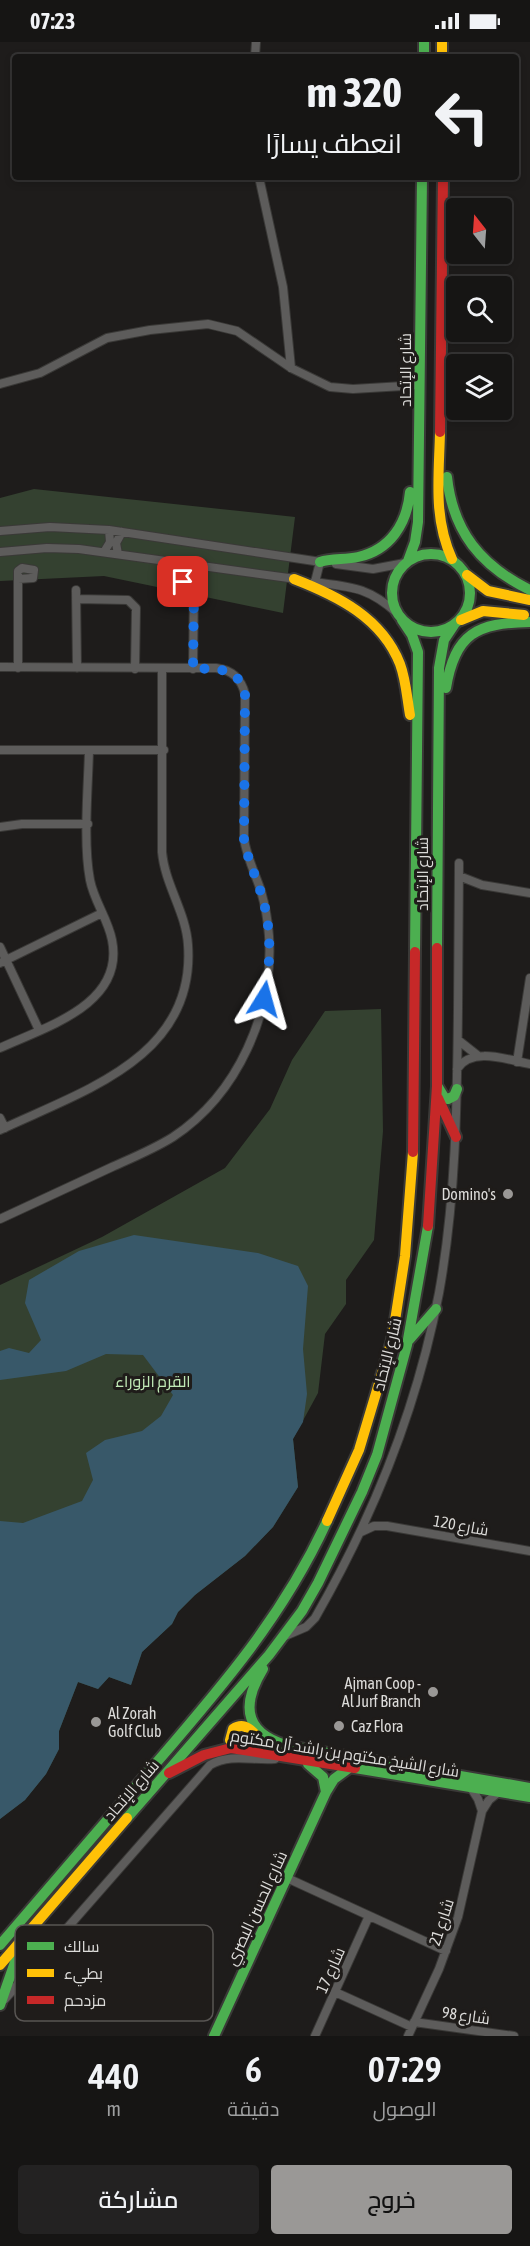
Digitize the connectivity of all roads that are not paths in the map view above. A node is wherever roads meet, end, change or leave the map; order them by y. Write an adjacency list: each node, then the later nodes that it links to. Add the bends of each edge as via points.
1 (260, 180): 4 (street, via 283,287)
2 (422, 180): 6 (main road, شارع الإتحاد)
3 (443, 180): 7 (main road)
4 (291, 368): 5 (street, via 248,337 208,324 107,338 46,370); 6 (street, via 336,388)
5 (0, 384)
6 (420, 385): 8 (main road, شارع الإتحاد)
7 (439, 452): 15 (main road, via 440,524); 22 (main road, via 447,463 455,514 472,546 502,574)
8 (420, 456): 16 (main road, via 411,471 407,514 389,542 366,555); 17 (main road, شارع الإتحاد, via 417,532)
9 (109, 530): 10 (street, via 50,527); 11 (street); 13 (street, via 110,542)
10 (0, 531)
11 (122, 532): 14 (street, via 116,543); 16 (street)
12 (0, 552): 13 (street, via 47,548)
13 (104, 552): 14 (street)
14 (118, 554): 20 (street)
15 (452, 559): 17 (main road, via 429,553); 18 (main road)
16 (320, 562): 17 (street, via 373,569); 21 (street)
17 (406, 562): 26 (main road, via 393,581 392,592)
18 (466, 573): 24 (main road, via 492,593); 28 (main road, via 469,603)
19 (18, 579): 30 (street)
20 (294, 579): 21 (street); 35 (main road, via 340,598 375,624 399,663)
21 (315, 582): 26 (street, via 362,590 381,599)
22 (530, 590)
23 (194, 591): 34 (street)
24 (530, 600)
25 (530, 616): 28 (main road, via 488,611)
26 (400, 617): 28 (main road, via 422,631 444,630); 35 (main road, شارع الإتحاد, via 418,652)
27 (530, 622): 36 (main road, via 492,624 480,628 462,643 450,664 444,711)
28 (456, 623): 36 (main road, شارع الإتحاد, via 440,654)
29 (0, 667): 30 (street)
30 (18, 668): 31 (street)
31 (77, 668): 32 (street); 32 (street, via 76,595 133,603)
32 (135, 669): 33 (street)
33 (162, 669): 34 (street); 38 (street)
34 (193, 669): 63 (street, via 230,672 240,681 245,694 244,839 264,906 269,948 266,988 256,1029 225,1086 184,1129 158,1146)
35 (416, 725): 86 (main road, شارع الإتحاد, via 414,1135 405,1256 392,1340 359,1450 314,1549 263,1634)
36 (437, 731): 59 (main road, شارع الإتحاد)
37 (0, 750): 39 (street)
38 (164, 750): 39 (street); 61 (street, via 163,861 188,944 186,978 176,1011 157,1040 128,1066 85,1091)
39 (89, 751): 40 (street)
40 (88, 824): 41 (street); 47 (street, via 89,873)
41 (0, 827)
42 (459, 864): 43 (street)
43 (459, 876): 44 (street); 46 (street)
44 (483, 885): 45 (street); 46 (street, via 472,886)
45 (530, 893)
46 (459, 895): 52 (street)
47 (102, 913): 49 (street); 51 (street, via 113,951 104,987 81,1009)
48 (0, 947): 49 (street)
49 (3, 961): 51 (street)
50 (530, 978): 55 (street)
51 (39, 1030): 53 (street)
52 (458, 1040): 54 (street); 57 (street)
53 (0, 1048)
54 (478, 1056): 55 (street); 57 (street, via 466,1059)
55 (517, 1062): 56 (street)
56 (530, 1064)
57 (457, 1069): 58 (street)
58 (458, 1089): 59 (main road, via 448,1099); 62 (street)
59 (437, 1090): 62 (main road); 65 (main road, شارع الإتحاد, via 427,1234)
60 (0, 1118): 61 (street)
61 (2, 1129)
62 (456, 1137): 64 (street)
63 (0, 1219)
64 (436, 1308): 65 (main road); 66 (street, via 409,1410)
65 (407, 1345): 70 (main road, شارع الإتحاد, via 377,1455 362,1492 318,1583)
66 (373, 1507): 67 (street, via 377,1518); 68 (street)
67 (387, 1526): 68 (street, شارع 120, via 374,1526); 69 (street, شارع 120)
68 (362, 1532): 70 (street, via 313,1621)
69 (530, 1551)
70 (280, 1638): 71 (main road, شارع الإتحاد)
71 (269, 1655): 72 (main road, شارع الشيخ مكتوم بن راشد آل مكتوم, via 248,1702 252,1722); 77 (main road, شارع الإتحاد)
72 (266, 1737): 73 (main road, via 237,1726 230,1740); 79 (main road, شارع الشيخ مكتوم بن راشد آل مكتوم, via 287,1745)
73 (240, 1749): 74 (main road, شارع الشيخ مكتوم بن راشد آل مكتوم); 77 (main road, شارع الشيخ مكتوم بن راشد آل مكتوم, via 212,1751)
74 (282, 1757): 75 (main road, شارع الشيخ مكتوم بن راشد آل مكتوم); 88 (street, via 225,1758 210,1765)
75 (305, 1762): 76 (main road, شارع الشيخ مكتوم بن راشد آل مكتوم); 80 (main road, via 319,1771)
76 (349, 1768): 78 (main road, شارع الشيخ مكتوم بن راشد آل مكتوم); 80 (main road, شارع الحسن البصري, via 334,1779)
77 (161, 1778): 87 (main road, شارع الإتحاد)
78 (471, 1788): 81 (main road, شارع الشيخ مكتوم بن راشد آل مكتوم); 83 (street)
79 (530, 1788)
80 (326, 1792): 84 (main road, شارع الحسن البصري)
81 (499, 1792): 82 (main road, شارع الشيخ مكتوم بن راشد آل مكتوم); 83 (street, شارع 21)
82 (530, 1797)
83 (482, 1811): 92 (street, شارع 21, via 463,1900)
84 (286, 1878): 85 (street); 99 (main road, شارع الحسن البصري)
85 (369, 1916): 92 (street); 96 (street, شارع 17)
86 (17, 1925)
87 (34, 1925)
88 (70, 1925)
89 (15, 1928): 90 (main road, شارع الإتحاد)
90 (0, 1945)
91 (15, 1947): 94 (main road, شارع الإتحاد)
92 (446, 1951): 98 (street, شارع 21)
93 (15, 1962): 97 (main road)
94 (0, 1965)
95 (15, 1988): 97 (street)
96 (335, 1992): 98 (street, شارع 98); 100 (street, شارع 17)
97 (0, 2005)
98 (413, 2024): 101 (street, شارع 21); 102 (street, شارع 98)
99 (214, 2036)
100 (315, 2036)
101 (408, 2036)
102 (514, 2036)

